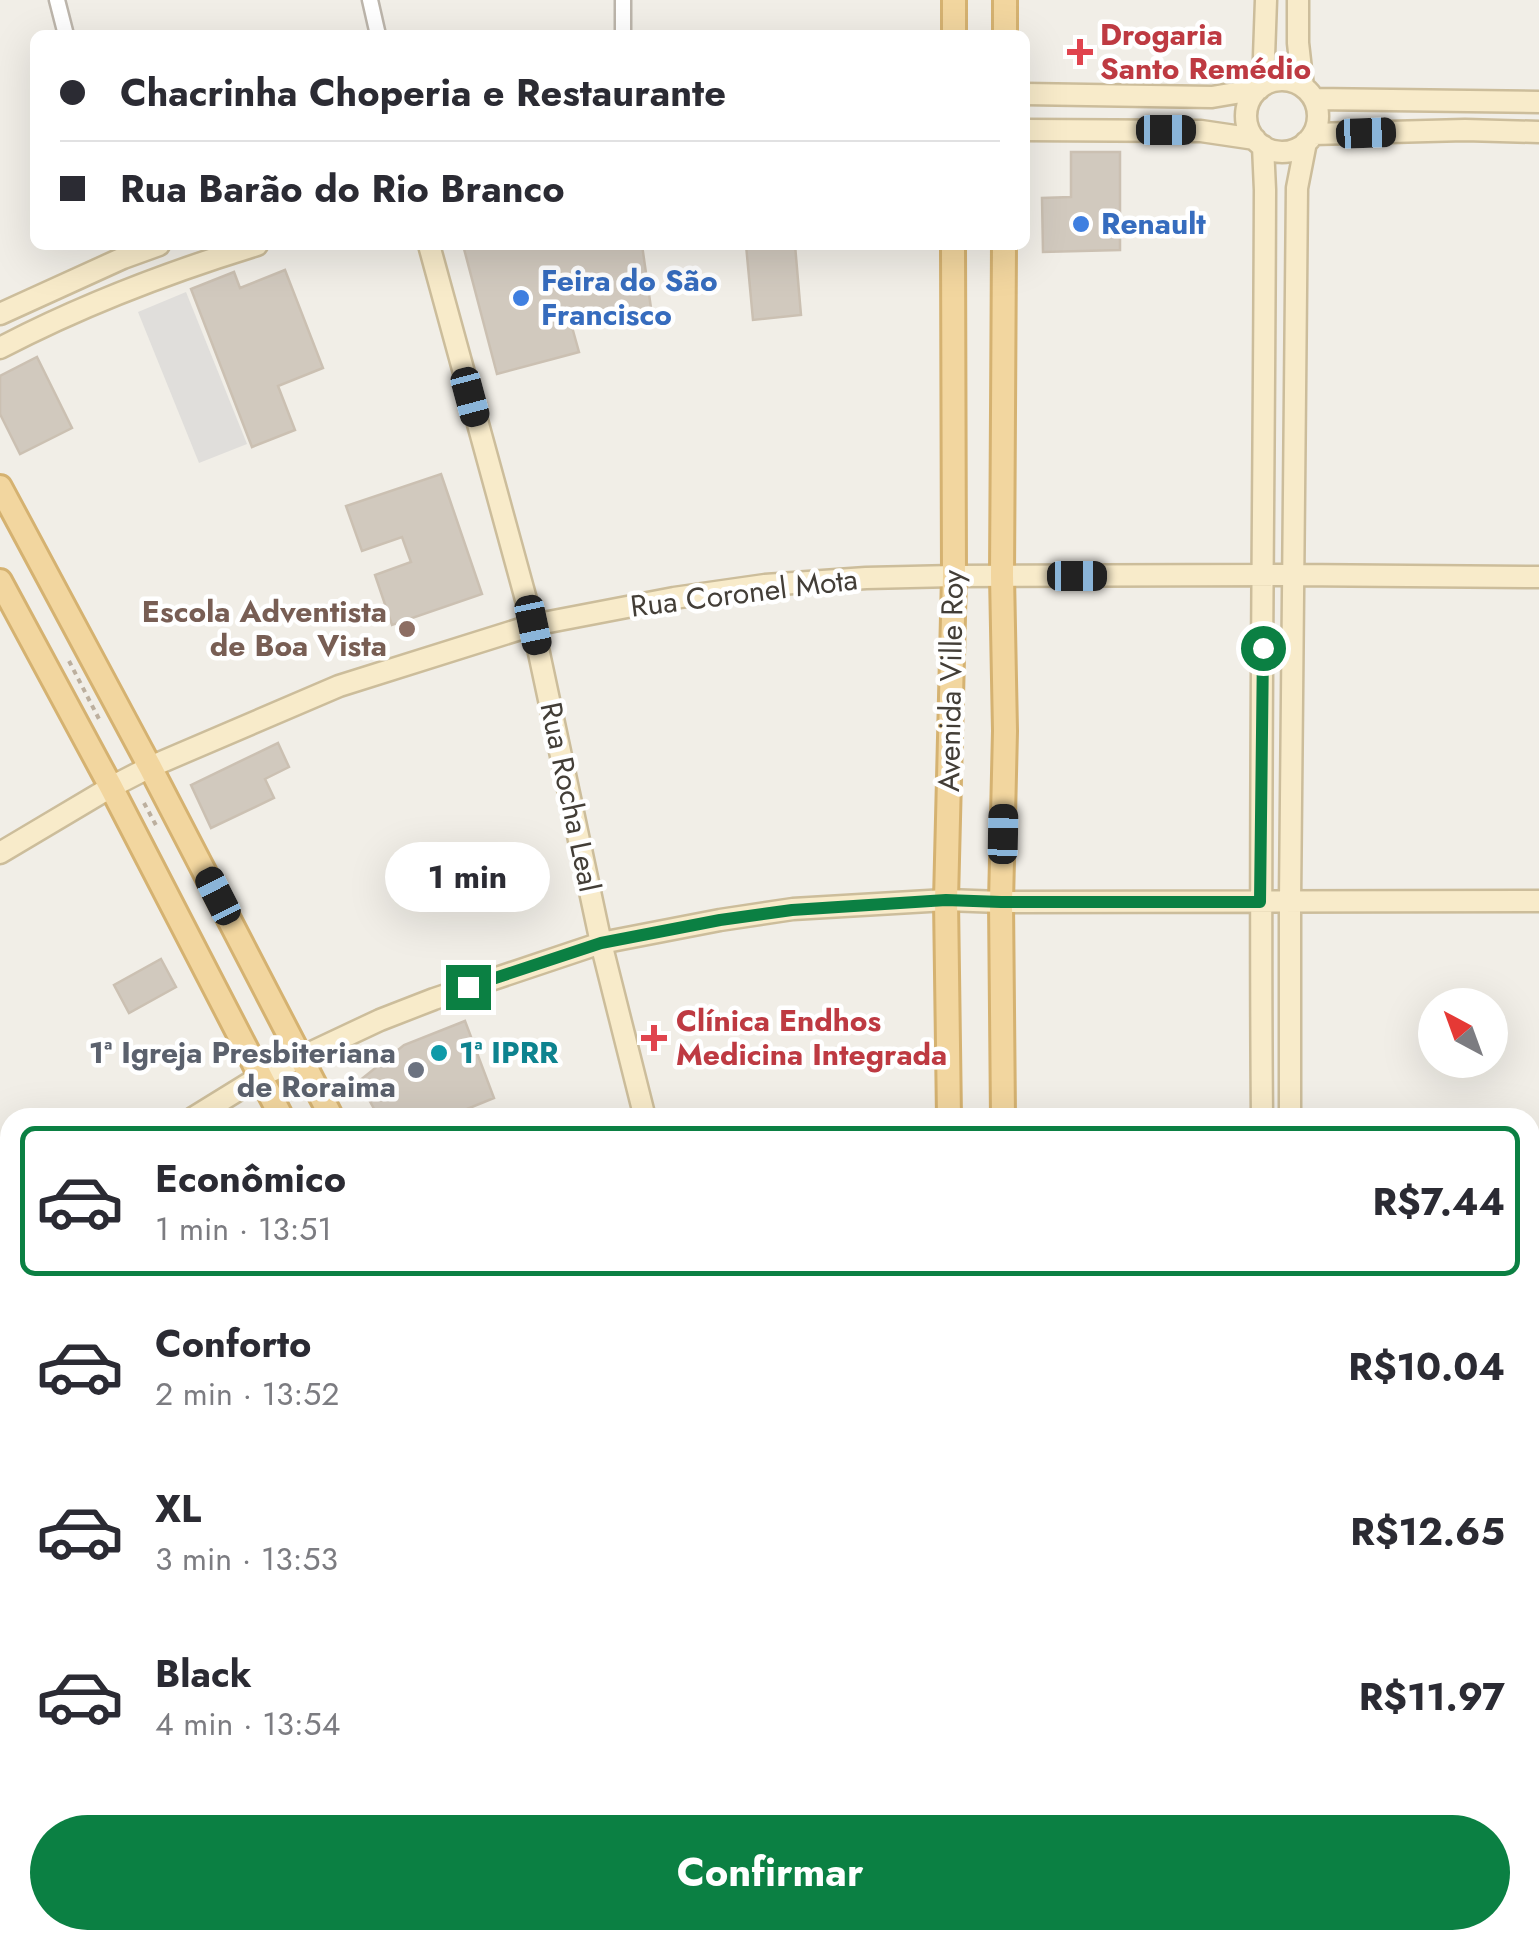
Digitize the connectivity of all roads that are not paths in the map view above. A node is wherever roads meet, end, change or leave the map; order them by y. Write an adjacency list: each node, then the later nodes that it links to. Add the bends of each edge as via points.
1 (57, 0): 8 (street)
2 (370, 0): 9 (street)
3 (623, 0): 10 (street)
4 (954, 0): 11 (main road)
5 (1005, 0): 12 (main road)
6 (1266, 0): 13 (street)
7 (1298, 0): 14 (street, via 1298,43)
8 (65, 30)
9 (377, 30)
10 (623, 30)
11 (954, 30)
12 (1005, 30)
13 (1261, 87): 14 (street, via 1283,80); 15 (street, via 1212,98); 20 (street, via 1247,108 1249,130)
14 (1309, 93): 16 (street); 19 (street, via 1318,110)
15 (1030, 94)
16 (1539, 102)
17 (1030, 130): 20 (street, via 1200,131)
18 (1539, 132): 19 (street)
19 (1310, 138): 20 (street, via 1285,152); 30 (street, via 1297,188)
20 (1259, 143): 29 (street, via 1265,190)
21 (243, 250): 27 (street, via 127,290)
22 (429, 250): 35 (street, Rua Rocha Leal)
23 (953, 250): 31 (main road, Avenida Ville Roy)
24 (1004, 250): 32 (main road, Avenida Ville Roy)
25 (121, 251): 26 (street)
26 (0, 314)
27 (0, 348)
28 (0, 487): 36 (main road)
29 (1264, 575): 30 (street, Rua Coronel Mota); 32 (street, Rua Coronel Mota); 42 (street)
30 (1293, 575): 33 (street, Rua Coronel Mota); 40 (street)
31 (954, 576): 32 (street, Rua Coronel Mota); 35 (street, Rua Coronel Mota, via 765,585); 39 (main road, Avenida Ville Roy)
32 (1002, 576): 41 (main road, Avenida Ville Roy)
33 (1539, 578)
34 (0, 582): 37 (main road)
35 (533, 625): 36 (street, Rua Coronel Mota, via 339,686); 44 (street, Rua Rocha Leal)
36 (150, 767): 37 (street, Rua Coronel Mota); 45 (main road)
37 (111, 786): 38 (street, Rua Coronel Mota); 46 (main road)
38 (0, 853)
39 (946, 900): 41 (street); 44 (street, via 792,910); 51 (main road, Avenida Ville Roy)
40 (1290, 901): 42 (street); 43 (street); 54 (street)
41 (1001, 902): 42 (street); 52 (main road, Avenida Ville Roy)
42 (1260, 902): 53 (street)
43 (1539, 902)
44 (601, 943): 45 (street, via 434,998); 50 (street, Rua Rocha Leal)
45 (302, 1056): 46 (street); 49 (main road)
46 (261, 1076): 47 (street); 48 (main road)
47 (209, 1108)
48 (277, 1108)
49 (327, 1108)
50 (642, 1108)
51 (949, 1108)
52 (1003, 1108)
53 (1262, 1108)
54 (1290, 1108)

